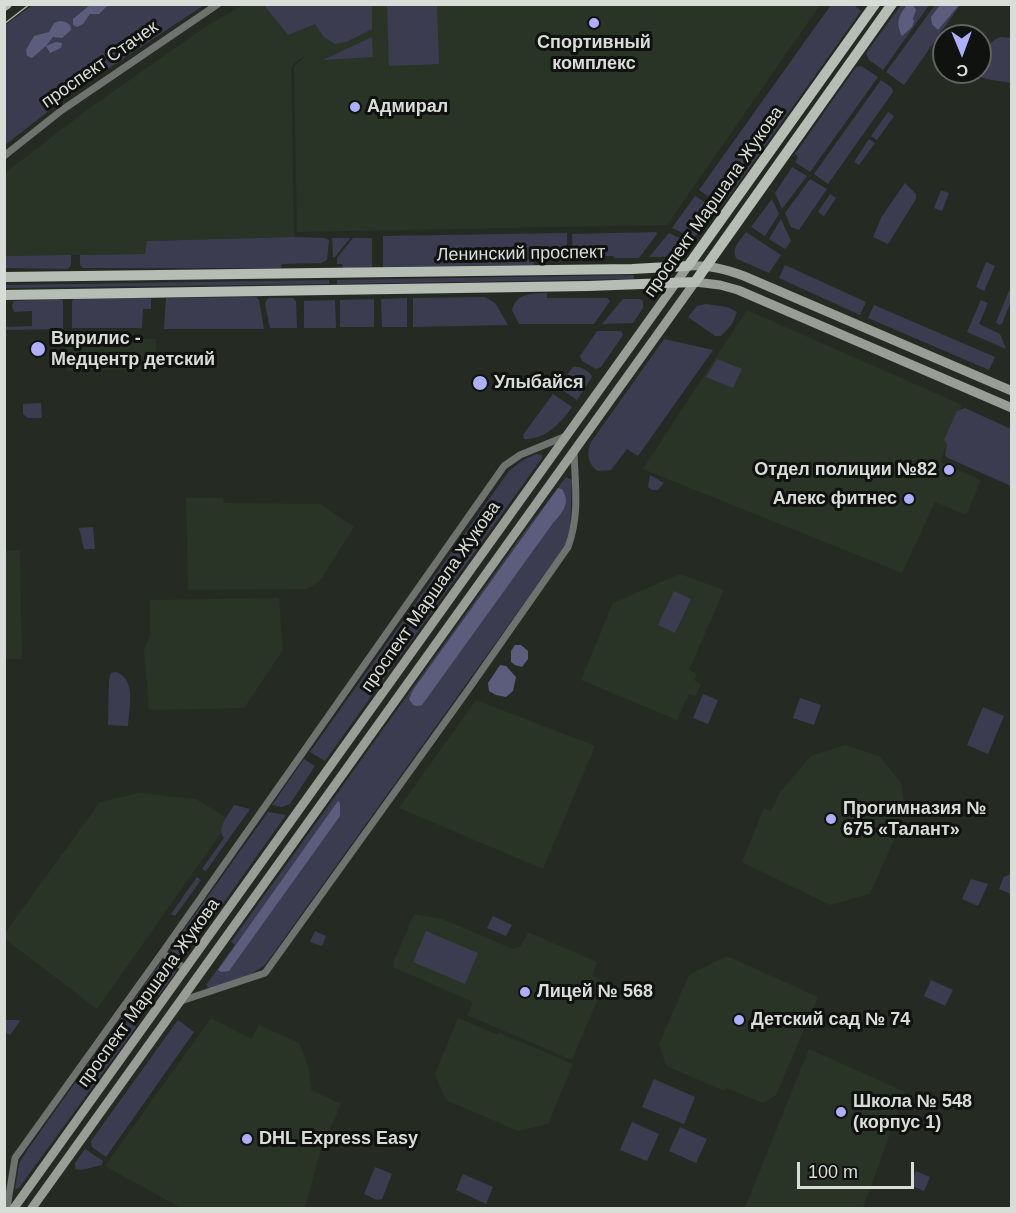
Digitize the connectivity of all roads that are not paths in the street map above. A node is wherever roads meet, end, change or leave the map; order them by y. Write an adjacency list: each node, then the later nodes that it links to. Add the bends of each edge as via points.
1 (218, 4): 4 (street, проспект Стачек, via 62,110)
2 (875, 4): 5 (main road, проспект Маршала Жукова)
3 (892, 4): 6 (main road, проспект Маршала Жукова)
4 (4, 156)
5 (688, 266): 6 (main road, Ленинский проспект); 7 (main road, Ленинский проспект); 9 (main road, проспект Маршала Жукова)
6 (708, 266): 8 (main road, проспект Маршала Жукова); 11 (main road, Ленинский проспект, via 744,276)
7 (4, 277)
8 (695, 282): 9 (main road, Ленинский проспект); 12 (main road, Ленинский проспект, via 738,290); 14 (main road, проспект Маршала Жукова)
9 (676, 284): 10 (main road, Ленинский проспект); 13 (main road, проспект Маршала Жукова)
10 (4, 295)
11 (1011, 391)
12 (1011, 408)
13 (566, 436): 15 (street, via 504,466); 16 (main road, проспект Маршала Жукова)
14 (574, 450): 17 (main road, проспект Маршала Жукова); 17 (street, via 577,513 568,548 464,696 265,973)
15 (162, 953): 16 (street); 18 (street, via 15,1158)
16 (186, 969): 19 (main road, проспект Маршала Жукова)
17 (181, 1001): 20 (main road, проспект Маршала Жукова)
18 (6, 1209)
19 (14, 1209)
20 (33, 1209)

